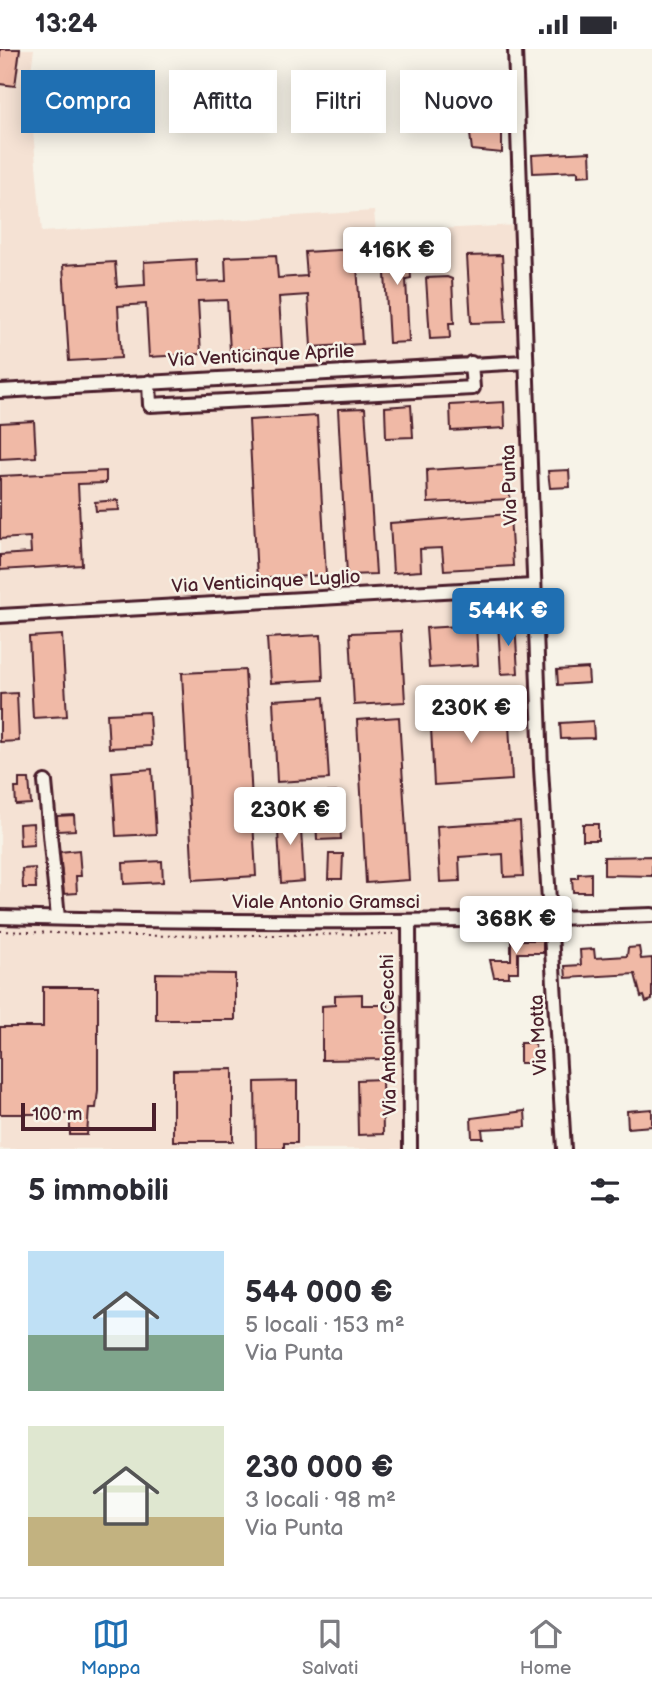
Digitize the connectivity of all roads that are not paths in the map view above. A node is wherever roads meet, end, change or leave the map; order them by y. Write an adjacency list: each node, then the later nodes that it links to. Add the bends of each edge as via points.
1 (514, 49): 2 (street, Via Punta)
2 (525, 362): 3 (street, Via Venticinque Aprile); 6 (street, Via Punta)
3 (471, 363): 4 (street, Via Venticinque Aprile); 4 (street, via 473,388 150,405)
4 (149, 381): 5 (street, Via Venticinque Aprile)
5 (0, 391)
6 (533, 586): 7 (street, Via Venticinque Luglio); 12 (street, Via Punta)
7 (0, 615)
8 (45, 782): 11 (street)
9 (652, 915): 12 (street, Viale Antonio Gramsci)
10 (0, 917): 11 (street, Viale Antonio Gramsci)
11 (58, 918): 13 (street, Viale Antonio Gramsci)
12 (550, 920): 13 (street, Viale Antonio Gramsci); 15 (street, Via Motta)
13 (408, 921): 14 (street, Via Antonio Cecchi)
14 (410, 1149)
15 (564, 1149)

